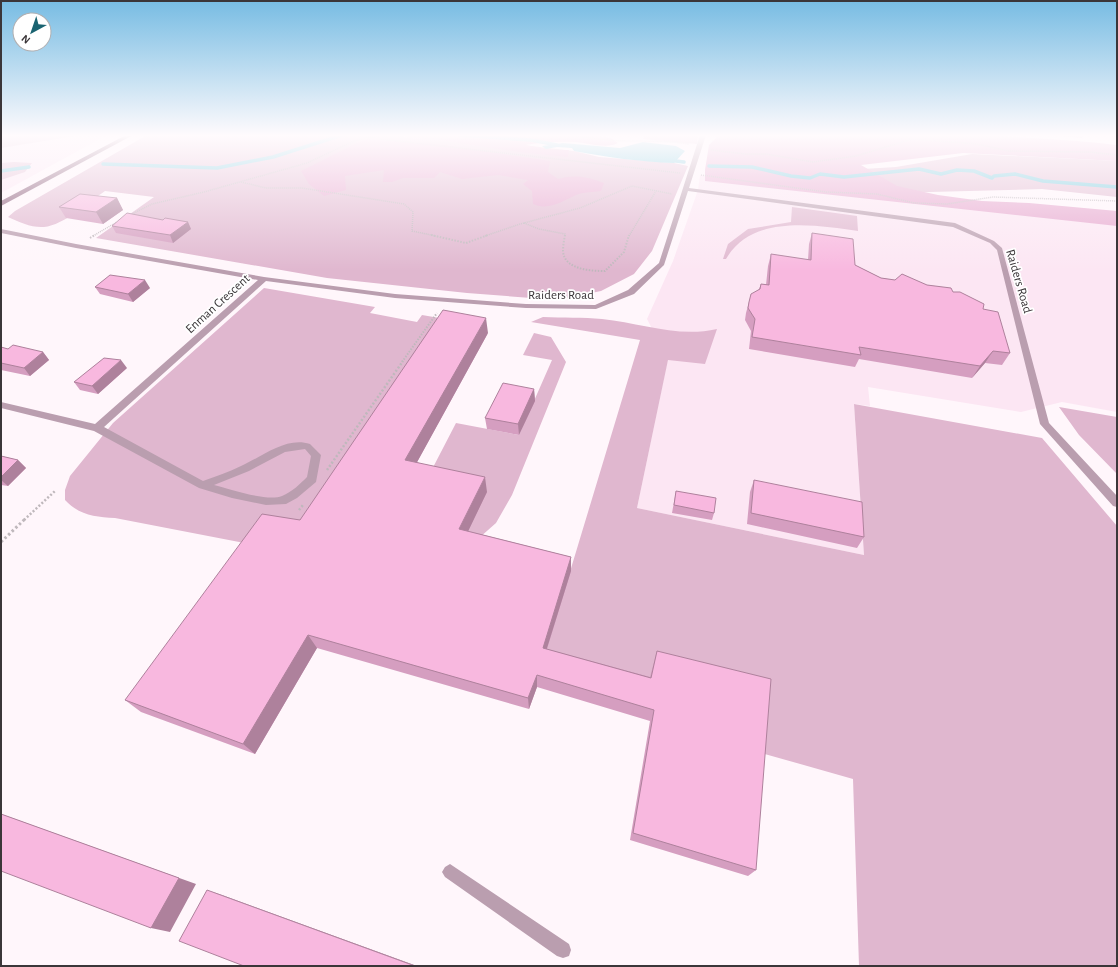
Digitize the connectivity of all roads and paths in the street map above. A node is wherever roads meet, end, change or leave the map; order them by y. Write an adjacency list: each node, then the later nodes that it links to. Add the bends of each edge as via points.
1 (45, 180): 9 (main road)
2 (248, 180): 5 (path)
3 (690, 180): 7 (street)
4 (736, 180): 8 (path, via 826,192 877,194 914,203 947,204 993,197)
5 (241, 182): 10 (path, via 162,201); 12 (path, via 266,188 302,188 404,204 414,212 412,231 466,242)
6 (656, 191): 7 (path); 12 (path, via 632,186 580,208); 12 (path, via 630,232 624,252 606,271 591,271 571,265 563,253 565,234)
7 (686, 192): 15 (street, Raiders Road, via 662,264 632,292 596,307 526,306 395,296); 22 (street, Raiders Road, via 955,225 992,242 1000,249 1045,424)
8 (1117, 201)
9 (1, 204)
10 (126, 217)
11 (120, 220): 14 (path)
12 (524, 223)
13 (1, 230): 14 (street, Enman Crescent)
14 (76, 246): 15 (street, Enman Crescent)
15 (264, 278): 18 (street, Enman Crescent)
16 (437, 313): 19 (path)
17 (1, 404): 18 (street)
18 (97, 428): 20 (street)
19 (326, 472)
20 (203, 485): 20 (street, via 266,501 282,501 312,479 316,455 307,446 291,446)
21 (55, 491): 25 (path)
22 (1117, 503)
23 (304, 504): 24 (path)
24 (299, 510)
25 (1, 542)
26 (450, 872): 27 (street)
27 (563, 950)

